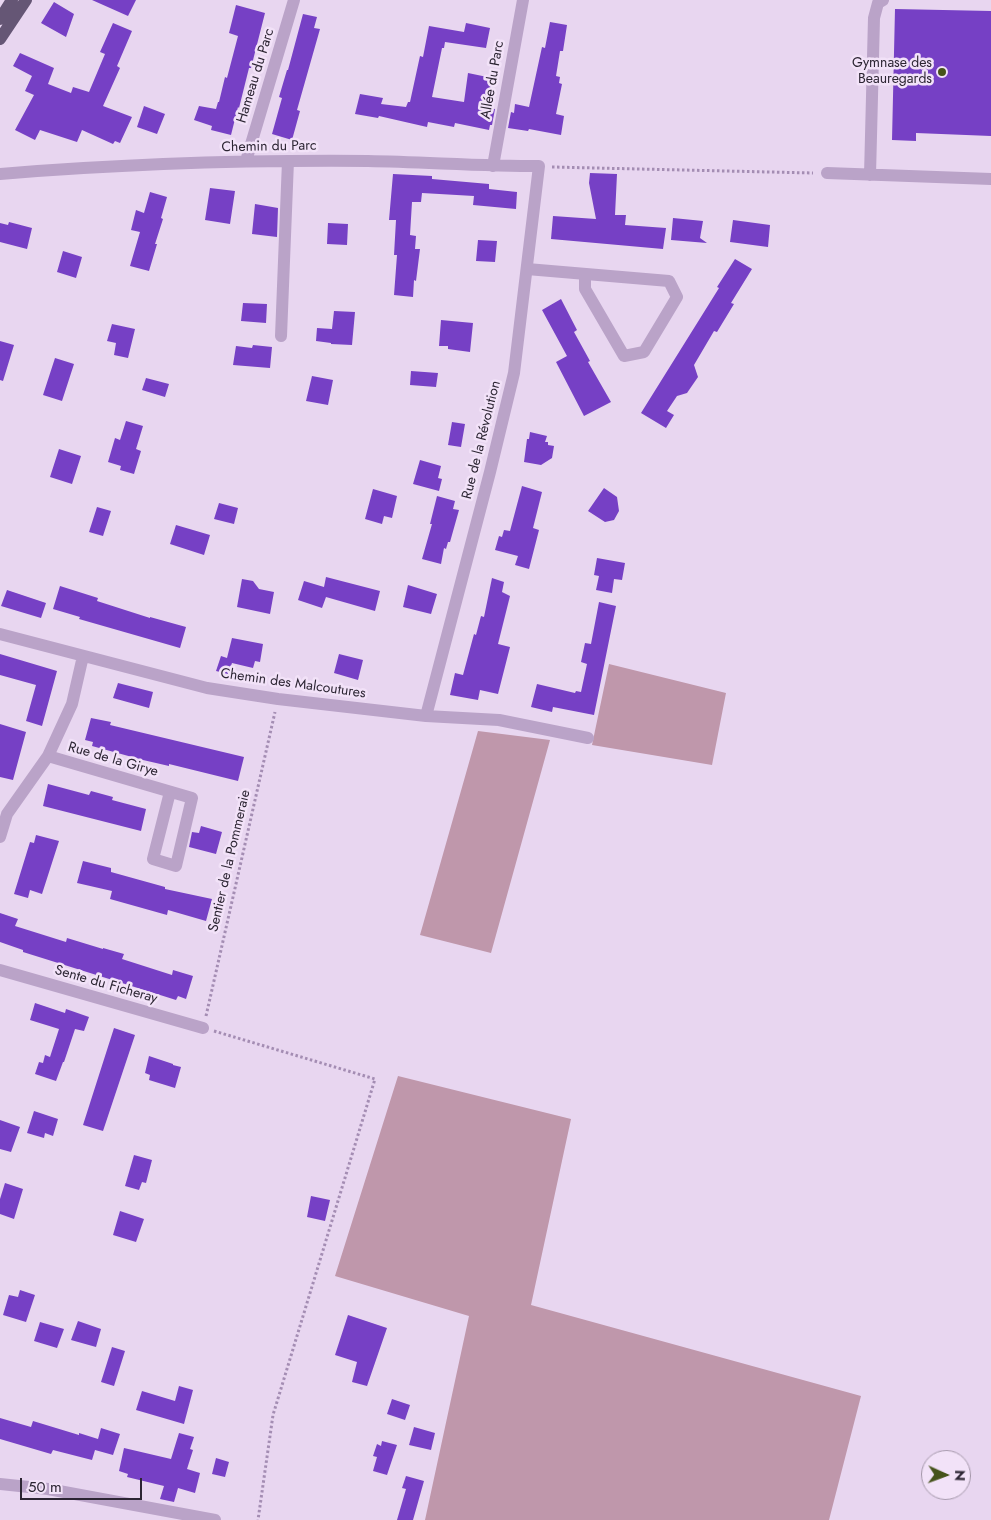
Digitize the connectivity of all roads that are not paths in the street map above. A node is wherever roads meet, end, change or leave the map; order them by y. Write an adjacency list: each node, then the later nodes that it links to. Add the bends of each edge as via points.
1 (12, 0): 6 (main road)
2 (26, 0): 7 (main road)
3 (294, 0): 8 (street, Hameau du Parc)
4 (523, 0): 10 (street, Allée du Parc)
5 (883, 0): 14 (street, via 878,4 874,18)
6 (0, 19)
7 (0, 39)
8 (246, 161): 9 (street, Chemin du Parc); 13 (street, Chemin du Parc)
9 (288, 161): 10 (street, Chemin du Parc); 18 (street)
10 (493, 166): 11 (street, Chemin du Parc)
11 (539, 166): 16 (street, Rue de la Révolution)
12 (827, 173): 14 (street)
13 (0, 174)
14 (870, 174): 15 (street)
15 (991, 179)
16 (526, 269): 17 (street); 21 (street, Rue de la Révolution, via 514,373)
17 (585, 274): 17 (street, via 669,281 677,297 644,352 624,356 585,290)
18 (280, 336)
19 (0, 634): 20 (street, Chemin des Malcoutures)
20 (83, 656): 21 (street, Chemin des Malcoutures, via 207,688); 23 (street, via 72,704)
21 (426, 716): 22 (street, Chemin des Malcoutures, via 499,720)
22 (588, 738)
23 (48, 756): 24 (street, Rue de la Girye); 25 (street, via 7,814)
24 (170, 792): 24 (street, Rue de la Girye, via 192,798 176,866 153,859)
25 (0, 837)
26 (0, 970): 27 (street, Sente du Ficheray)
27 (203, 1028)
28 (0, 1484): 29 (street, via 48,1489)
29 (215, 1520)

